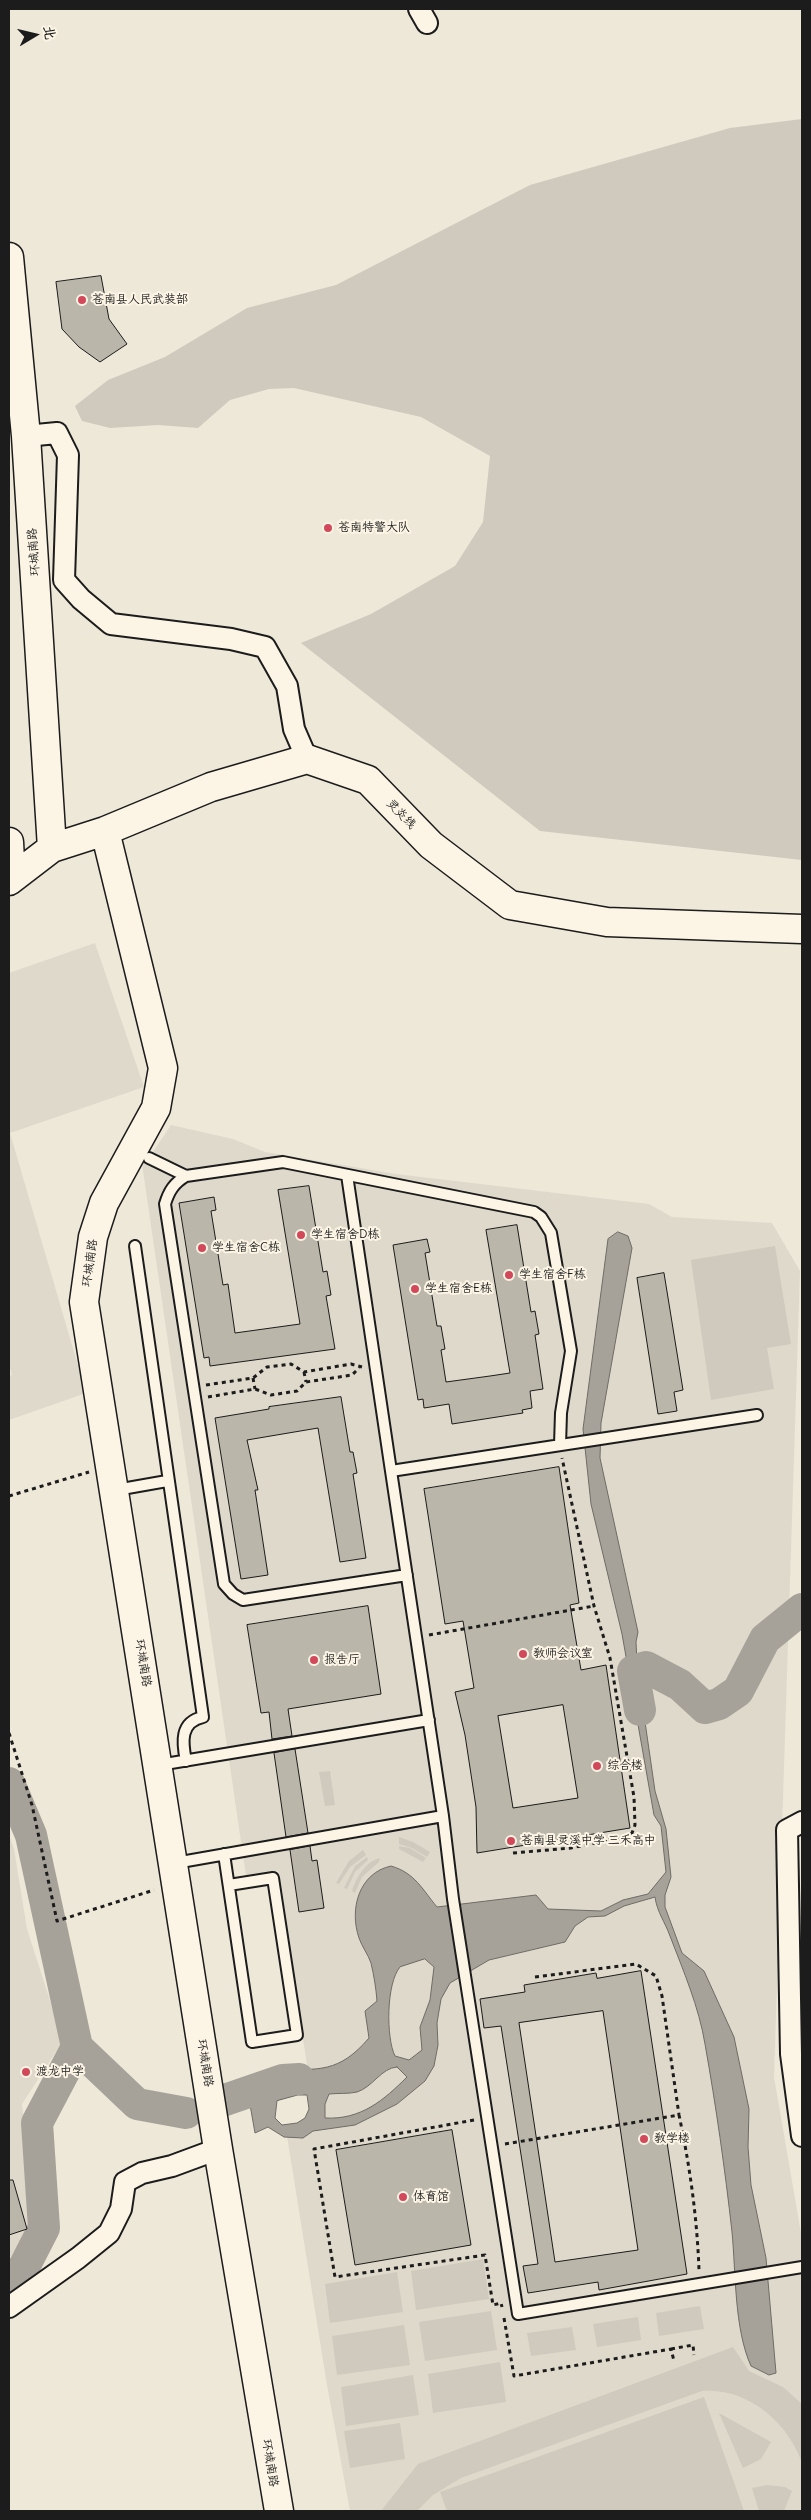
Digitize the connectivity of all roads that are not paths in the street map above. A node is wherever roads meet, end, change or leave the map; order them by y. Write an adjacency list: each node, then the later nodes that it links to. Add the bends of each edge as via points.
1 (9, 257): 2 (main road, 环城南路)
2 (26, 436): 3 (street, via 57,433 68,455 64,580 111,624 231,639 266,647 287,686 294,729); 6 (main road, 环城南路)
3 (306, 759): 4 (main road, via 211,787); 8 (main road, 灵炎线, via 368,780 431,845 510,906 607,922)
4 (105, 831): 6 (main road); 16 (main road, 环城南路, via 163,1068 156,1108 104,1203 92,1246 84,1302)
5 (9, 842): 7 (main road)
6 (52, 848): 7 (main road)
7 (10, 880)
8 (802, 929)
9 (149, 1158): 11 (lane)
10 (347, 1175): 11 (lane, via 283,1162); 14 (lane, via 534,1212 541,1217 551,1233 571,1351 561,1412); 15 (lane)
11 (186, 1176): 18 (lane, via 178,1180 166,1204 224,1584 243,1600)
12 (135, 1246): 17 (lane)
13 (758, 1415): 14 (lane)
14 (560, 1445): 15 (lane)
15 (391, 1471): 18 (lane)
16 (113, 1478): 17 (lane); 21 (main road, 环城南路)
17 (167, 1481): 20 (lane, via 203,1717 194,1719 185,1729)
18 (407, 1575): 19 (lane)
19 (429, 1720): 20 (lane); 22 (lane)
20 (186, 1761): 21 (lane)
21 (159, 1765): 25 (main road, 环城南路)
22 (443, 1816): 24 (lane); 29 (lane, via 466,1986 518,2314)
23 (802, 1822): 27 (street, via 787,1830 791,2054)
24 (224, 1854): 25 (lane); 26 (lane)
25 (176, 1873): 28 (main road, 环城南路)
26 (229, 1884): 26 (lane, via 252,2042 296,2035 273,1878)
27 (802, 2136)
28 (218, 2149): 30 (street, via 142,2173 124,2182 121,2209 109,2233); 31 (main road, 环城南路)
29 (802, 2267)
30 (9, 2307)
31 (279, 2511)

